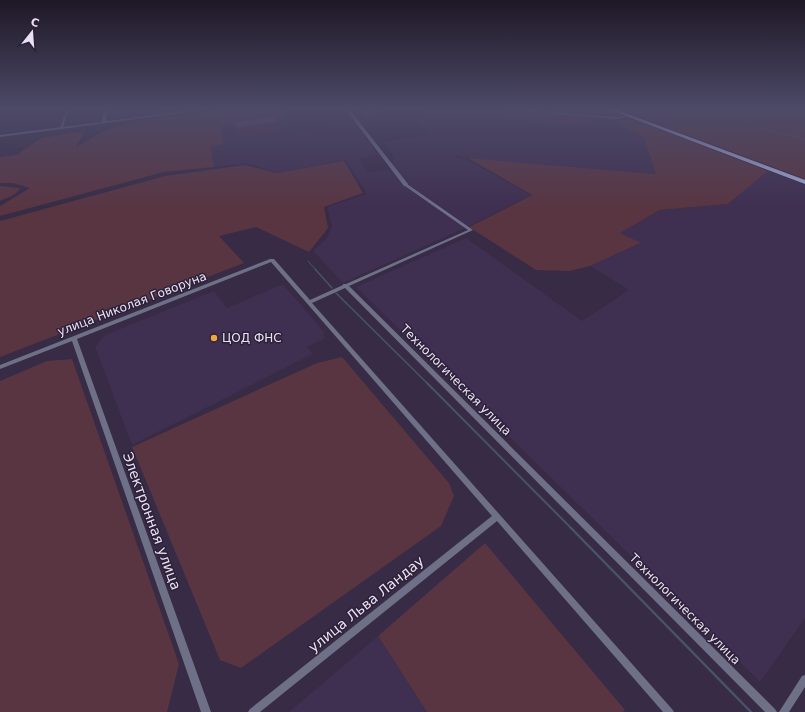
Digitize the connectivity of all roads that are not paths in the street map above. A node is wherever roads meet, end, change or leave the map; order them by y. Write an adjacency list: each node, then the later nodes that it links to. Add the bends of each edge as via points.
1 (373, 142): 4 (street)
2 (700, 142): 3 (main road)
3 (805, 182)
4 (406, 185): 5 (street, via 472,230)
5 (345, 285): 6 (street); 14 (street, Технологическая улица)
6 (309, 302): 7 (street, улица Николая Говоруна, via 272,260); 9 (street)
7 (74, 338): 8 (street, улица Николая Говоруна); 11 (street, Электронная улица)
8 (0, 367)
9 (497, 516): 12 (street, улица Льва Ландау); 13 (street)
10 (805, 678): 15 (street)
11 (206, 712)
12 (253, 712)
13 (669, 712)
14 (772, 712)
15 (784, 712)

